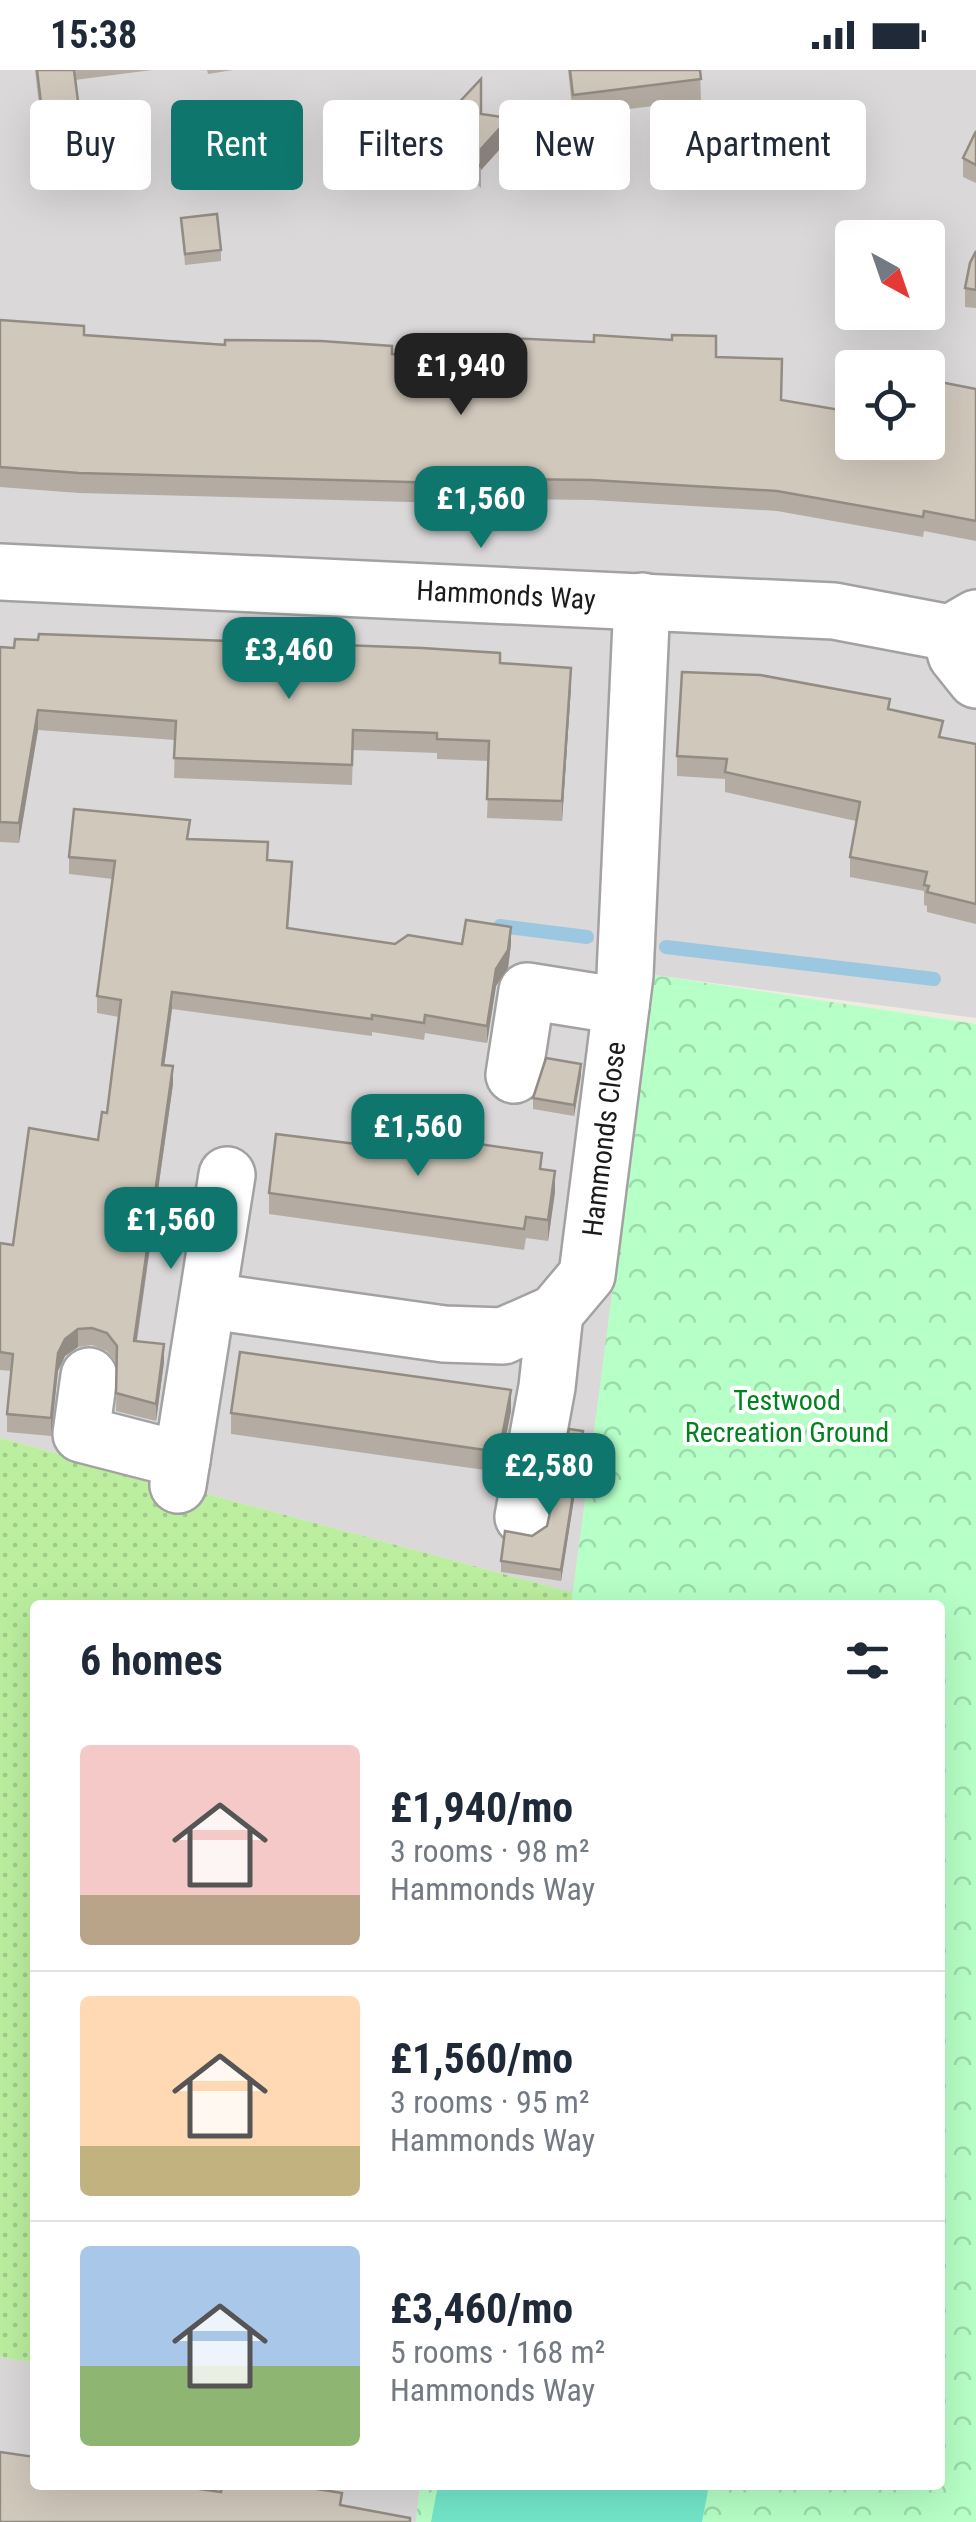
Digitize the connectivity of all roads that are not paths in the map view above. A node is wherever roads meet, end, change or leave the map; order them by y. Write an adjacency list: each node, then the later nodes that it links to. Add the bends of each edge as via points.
1 (0, 572): 2 (street, Hammonds Way)
2 (642, 601): 3 (street, Hammonds Way); 5 (street, Hammonds Close)
3 (963, 626): 4 (street, Hammonds Way, via 956,655)
4 (976, 680)
5 (621, 1006): 6 (street, via 527,992); 9 (street, Hammonds Close, via 587,1274)
6 (514, 1074)
7 (227, 1175): 8 (street)
8 (210, 1301): 9 (street, Hammonds Close, via 444,1334 502,1336); 10 (street, via 180,1473 81,1434)
9 (554, 1313): 11 (street)
10 (89, 1376)
11 (523, 1517)

